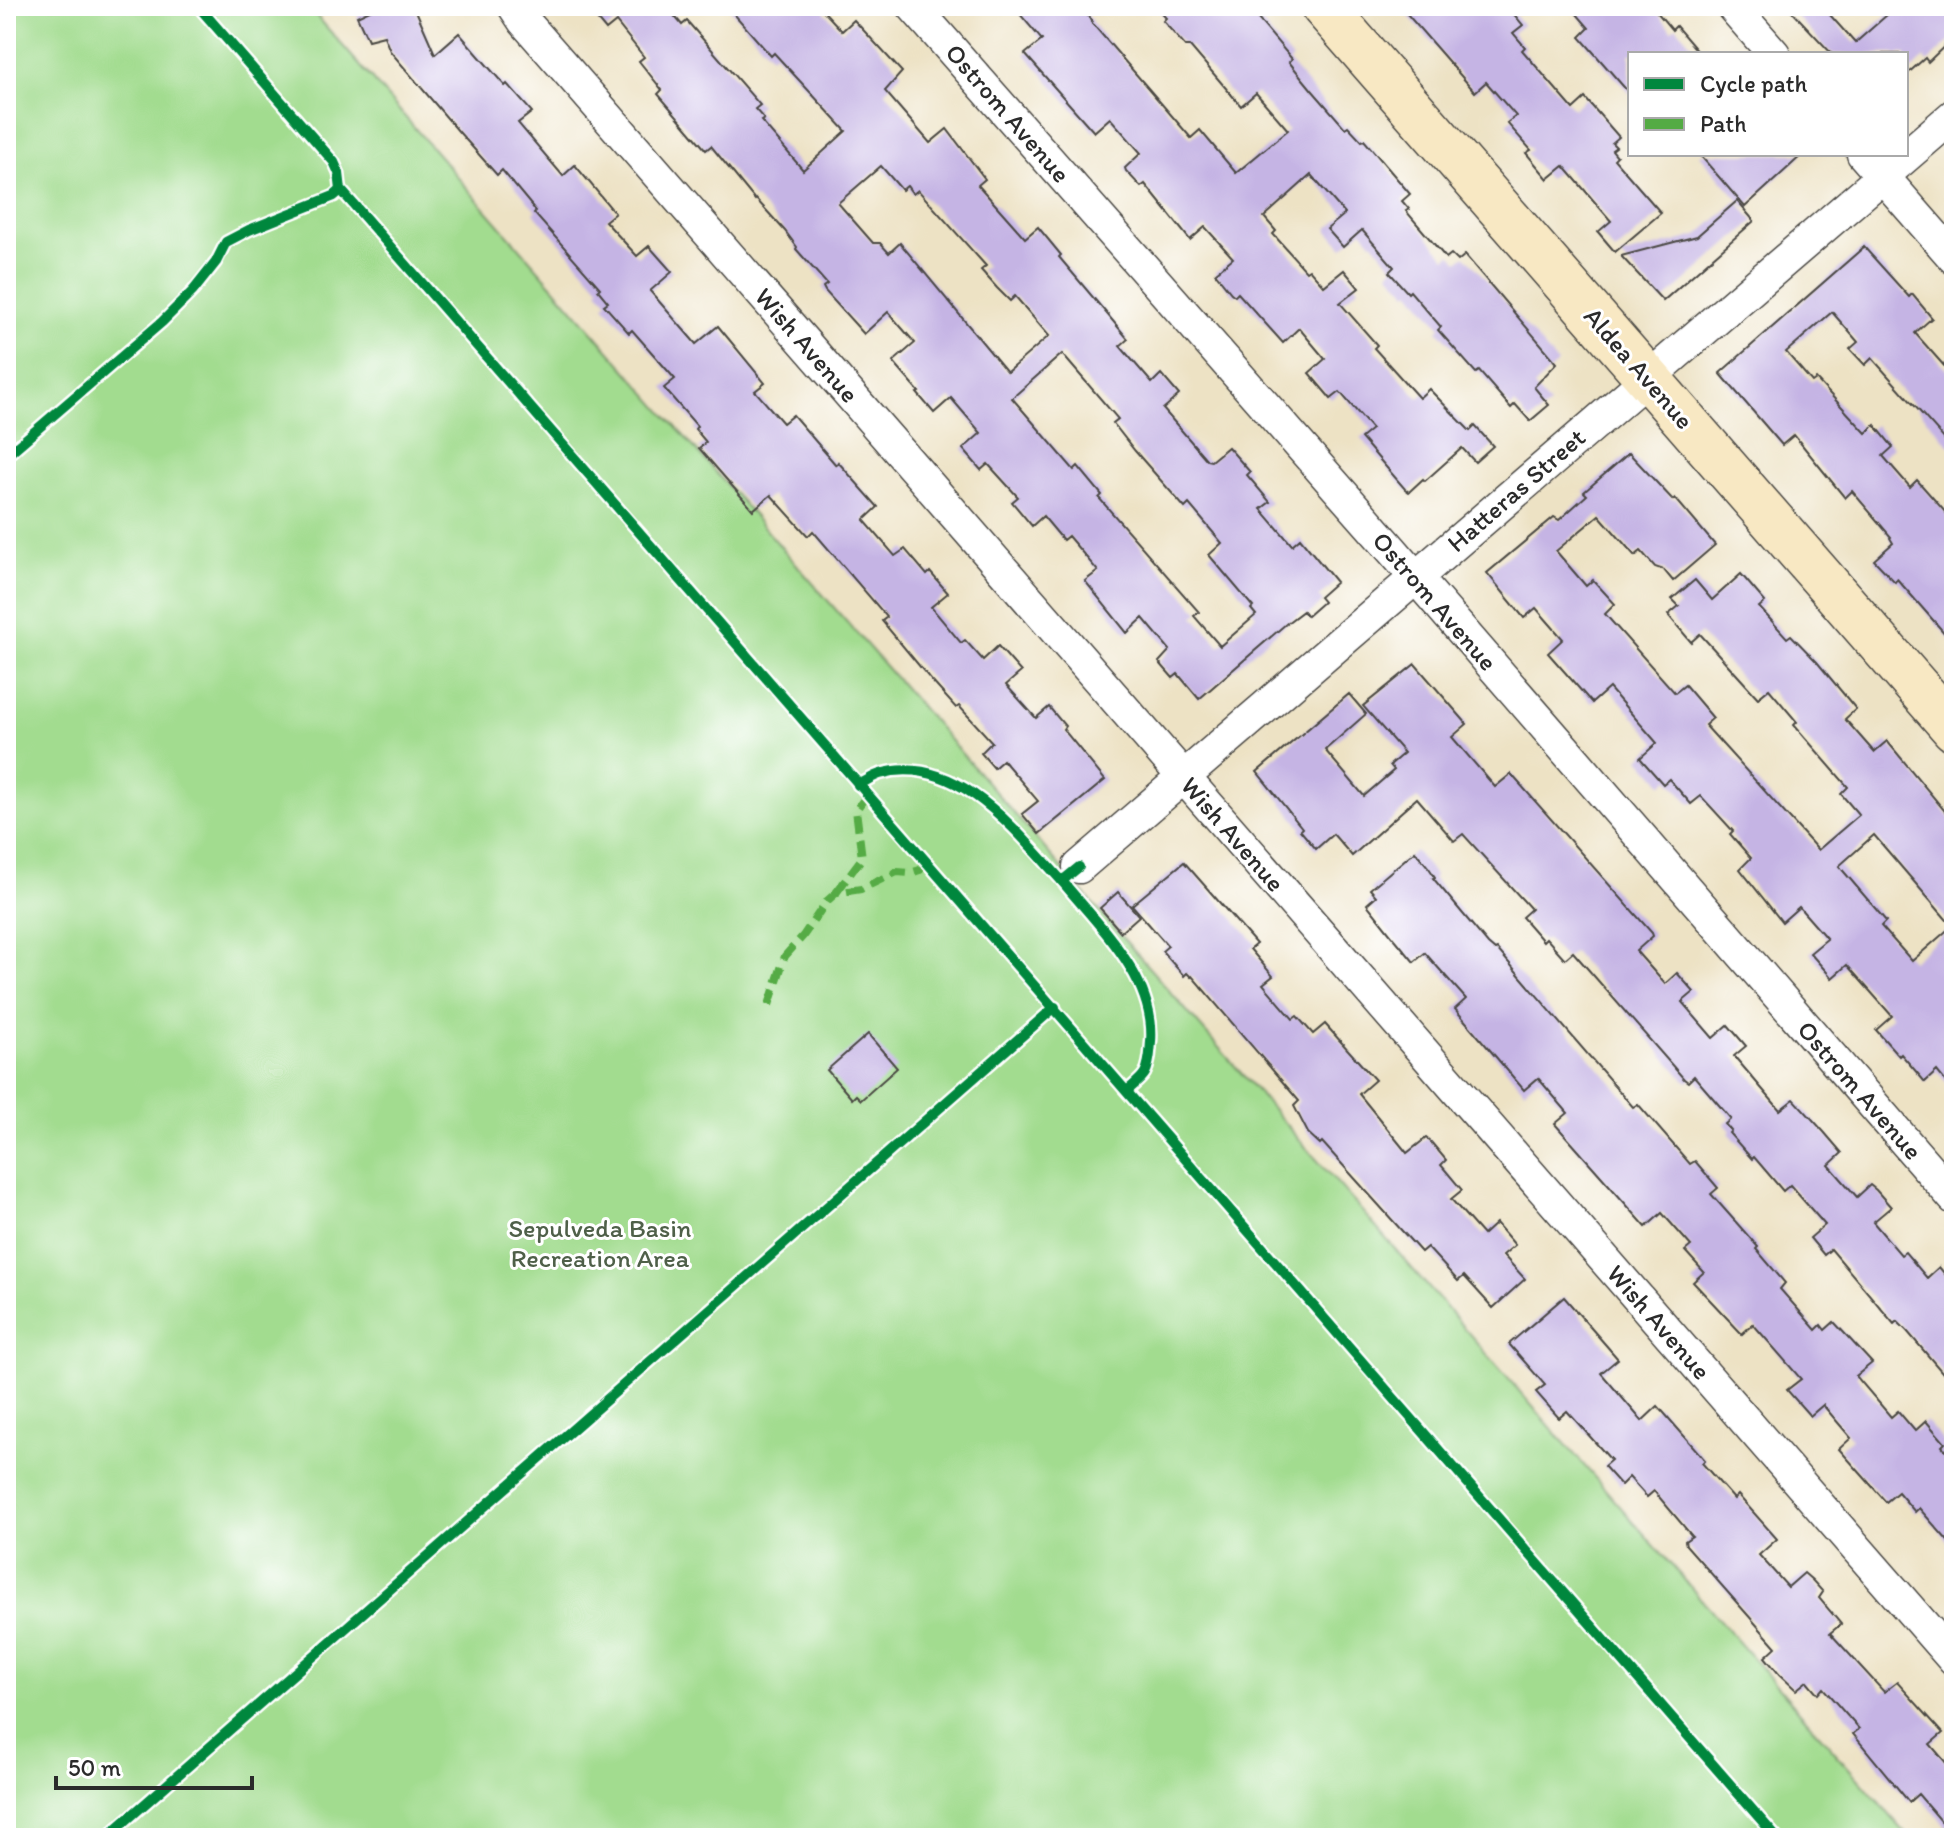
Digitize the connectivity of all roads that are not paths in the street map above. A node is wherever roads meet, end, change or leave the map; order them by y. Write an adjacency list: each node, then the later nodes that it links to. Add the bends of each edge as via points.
1 (514, 6): 13 (street, Wish Avenue)
2 (913, 6): 11 (street, Ostrom Avenue)
3 (1323, 6): 10 (street, Aldea Avenue)
4 (1732, 6): 5 (street)
5 (1772, 52)
6 (1954, 115): 7 (street, Hatteras Street)
7 (1908, 143)
8 (1873, 165): 9 (street); 10 (street, Hatteras Street)
9 (1954, 258)
10 (1647, 378): 11 (street, Hatteras Street); 12 (street, Aldea Avenue)
11 (1415, 577): 13 (street, Hatteras Street); 15 (street, Ostrom Avenue)
12 (1954, 729)
13 (1183, 777): 14 (street, Hatteras Street); 16 (street, Wish Avenue)
14 (1079, 867)
15 (1954, 1198)
16 (1954, 1660)

